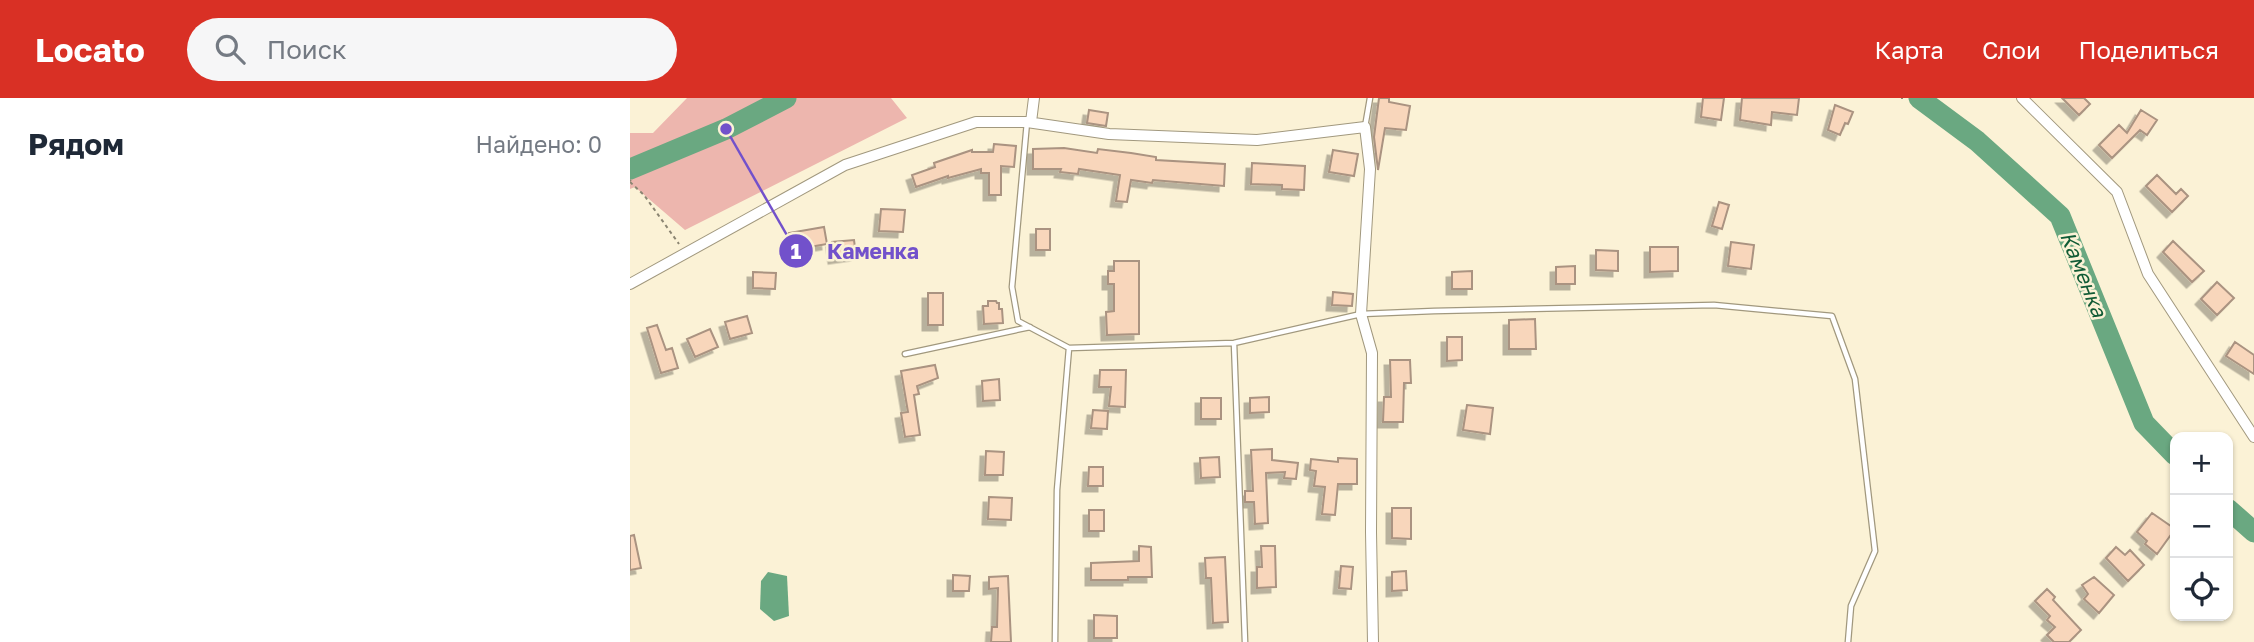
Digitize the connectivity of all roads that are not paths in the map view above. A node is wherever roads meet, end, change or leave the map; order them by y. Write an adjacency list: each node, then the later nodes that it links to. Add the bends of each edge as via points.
1 (1034, 98): 4 (street)
2 (1370, 98): 5 (lane)
3 (2022, 98): 12 (street, via 2117,192 2148,274)
4 (1029, 122): 5 (street, via 1109,134 1257,140); 6 (street, via 976,122 845,165); 8 (lane, via 1012,287 1018,321)
5 (1365, 127): 7 (street, via 1370,169)
6 (630, 284)
7 (1362, 314): 9 (lane); 15 (street, via 1372,353); 16 (lane, via 1714,305 1832,316 1855,379 1875,551 1851,606)
8 (1030, 327): 10 (lane); 11 (lane)
9 (1234, 343): 10 (lane); 14 (lane)
10 (1069, 348): 13 (lane, via 1057,490)
11 (905, 354)
12 (2254, 437)
13 (1055, 642)
14 (1245, 642)
15 (1373, 642)
16 (1848, 642)

